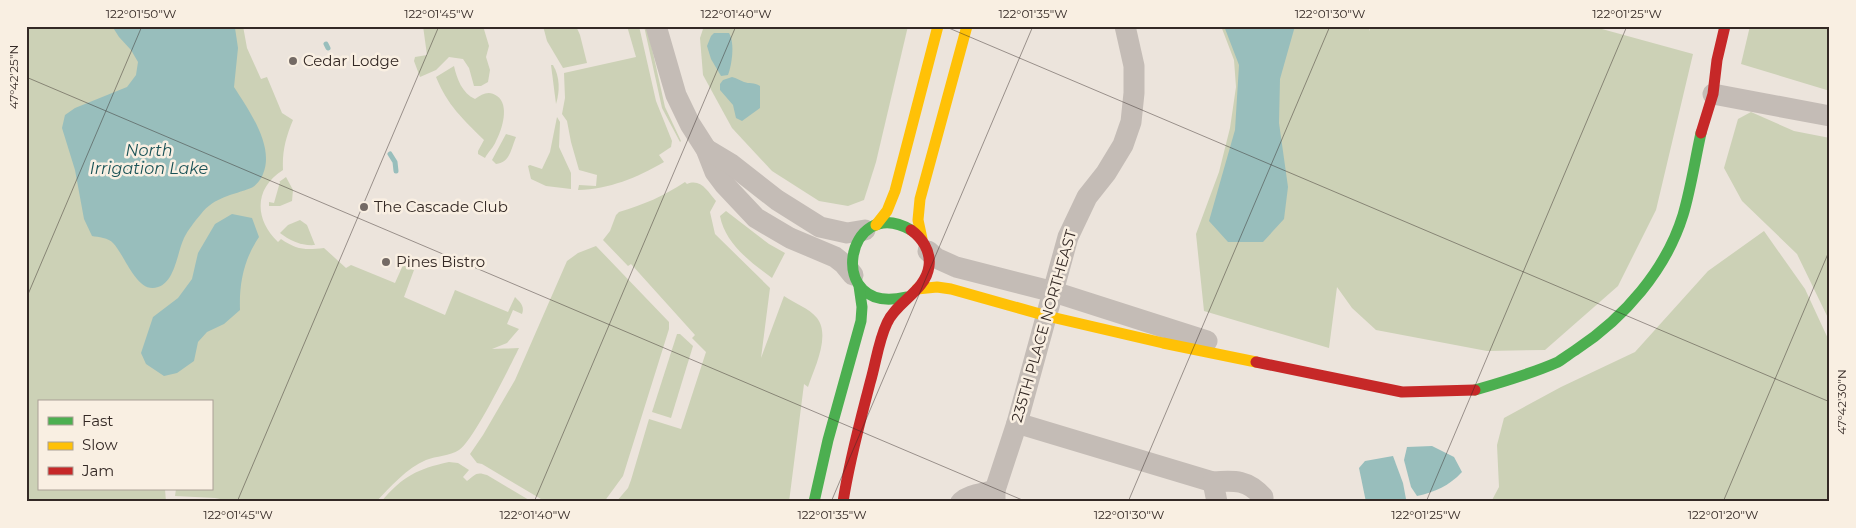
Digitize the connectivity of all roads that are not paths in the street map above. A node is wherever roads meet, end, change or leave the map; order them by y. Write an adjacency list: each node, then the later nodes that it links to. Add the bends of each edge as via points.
1 (656, 26): 8 (street, via 676,94)
2 (938, 26): 9 (street, via 895,191 887,211)
3 (967, 26): 10 (street, via 920,199 918,220)
4 (1125, 26): 13 (street, 235TH PLACE NORTHEAST, via 1134,66 1131,122 1123,145 1080,210 1068,237)
5 (1726, 26): 6 (street)
6 (1714, 94): 7 (street); 16 (street, via 1683,214 1670,245 1649,281 1625,311 1559,361 1515,379 1472,391 1402,392)
7 (1830, 116)
8 (706, 149): 9 (street, via 820,227 847,233); 11 (street, via 715,172 756,218 790,238 835,257)
9 (871, 228): 10 (street, via 888,222 900,224 912,230); 11 (street, via 857,240 852,251 850,263)
10 (925, 245): 12 (street, via 929,265); 13 (street, via 936,258 956,267)
11 (856, 281): 14 (street, via 868,294 880,299); 20 (street, via 862,307 861,320)
12 (917, 289): 14 (street); 15 (street, via 951,289)
13 (1054, 292): 15 (street, 235TH PLACE NORTHEAST); 16 (street)
14 (906, 297): 21 (street, via 885,328 863,408)
15 (1047, 316): 16 (street); 17 (street, 235TH PLACE NORTHEAST)
16 (1298, 370)
17 (1017, 423): 18 (street); 19 (street, 235TH PLACE NORTHEAST)
18 (1215, 492): 23 (street, via 1235,482 1254,487 1263,497)
19 (995, 496): 22 (street, 235TH PLACE NORTHEAST, via 967,496)
20 (814, 502)
21 (843, 502)
22 (960, 502)
23 (1263, 502)

